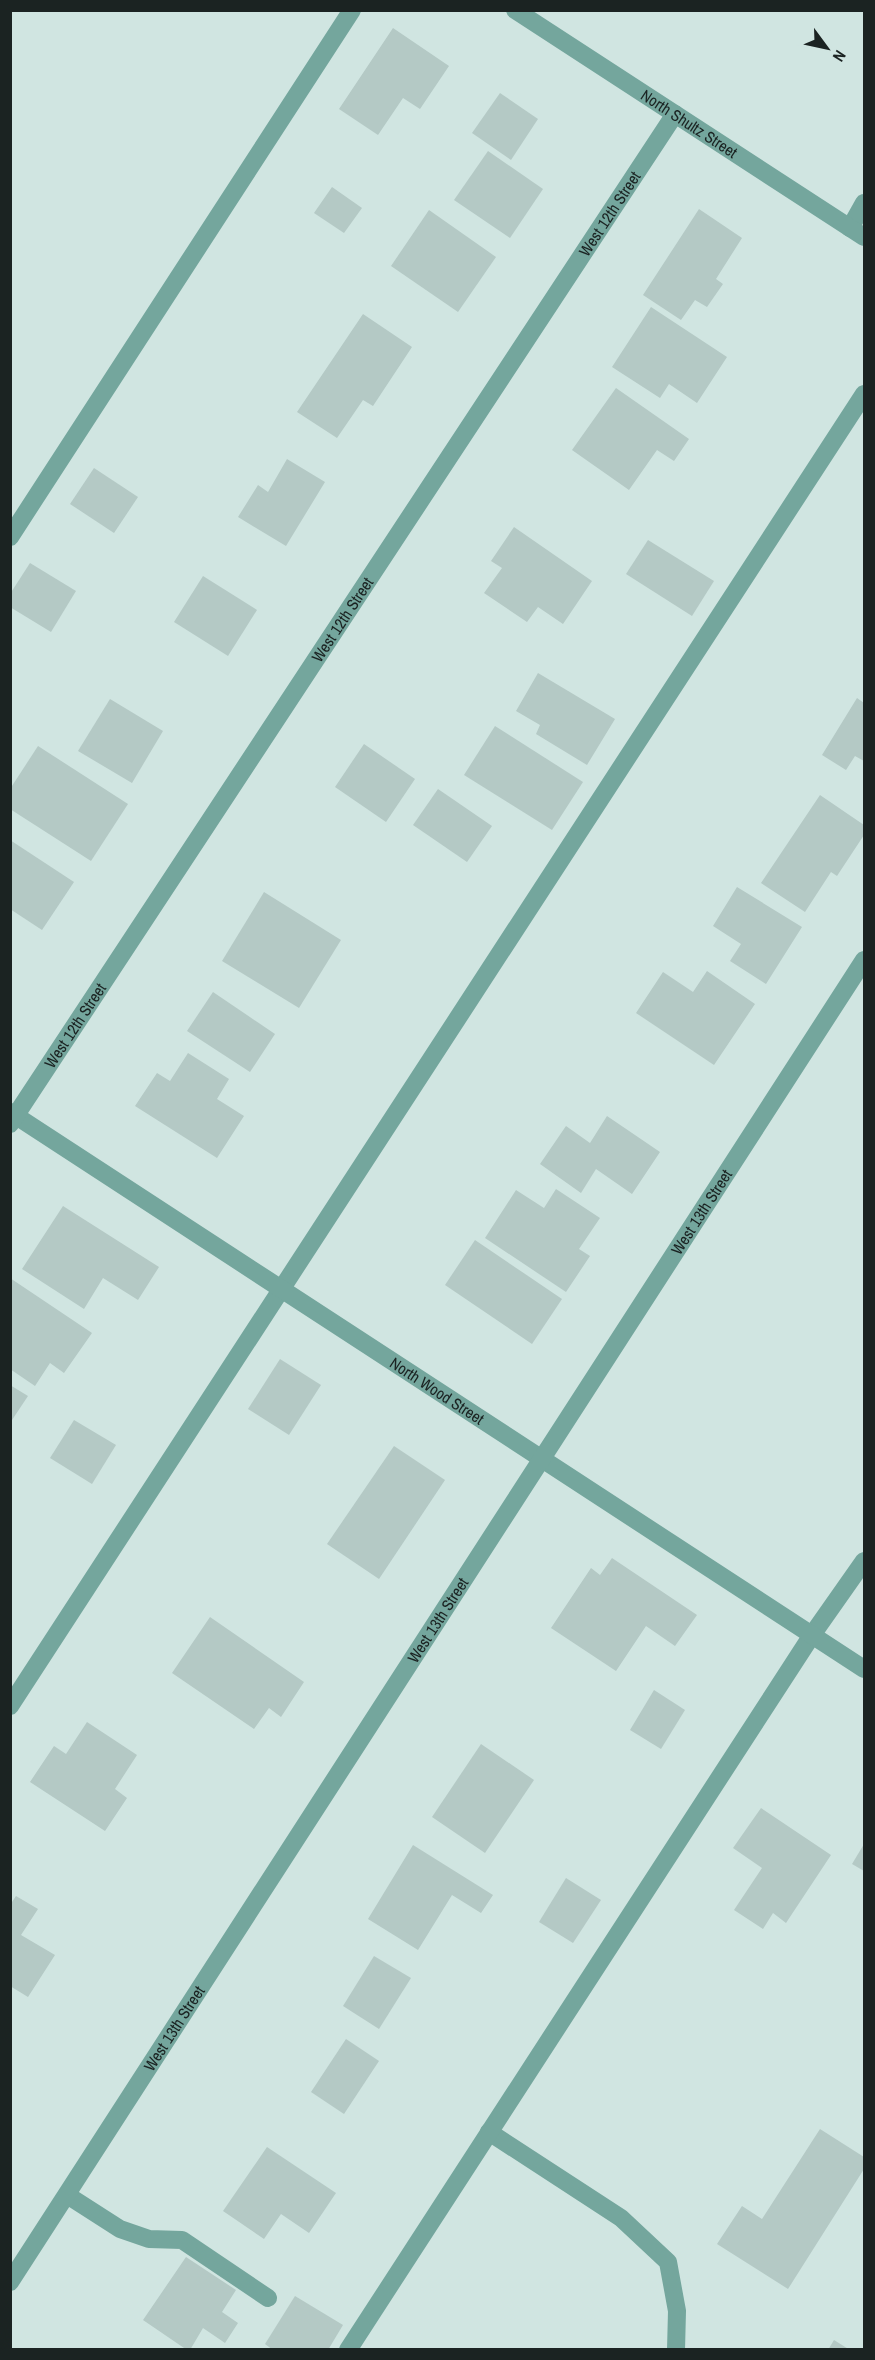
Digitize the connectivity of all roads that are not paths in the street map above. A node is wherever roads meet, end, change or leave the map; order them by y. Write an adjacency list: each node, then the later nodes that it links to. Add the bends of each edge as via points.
1 (352, 10): 7 (street)
2 (515, 10): 3 (street, North Shultz Street)
3 (675, 114): 5 (street, North Shultz Street); 9 (street, West 12th Street)
4 (864, 203): 5 (street)
5 (857, 232)
6 (864, 394): 10 (street)
7 (10, 537)
8 (864, 960): 11 (street, West 13th Street)
9 (12, 1117): 10 (street, North Wood Street)
10 (282, 1288): 11 (street, North Wood Street); 15 (street)
11 (544, 1458): 13 (street, North Wood Street); 17 (street, West 13th Street)
12 (864, 1561): 13 (street)
13 (812, 1635): 14 (street, North Wood Street); 16 (street)
14 (864, 1669)
15 (10, 1706)
16 (489, 2132): 20 (street); 21 (street, via 621,2217 668,2262 677,2311)
17 (67, 2195): 18 (street, West 13th Street); 19 (street, via 120,2229 149,2239 182,2240)
18 (10, 2282)
19 (268, 2298)
20 (348, 2349)
21 (676, 2349)

